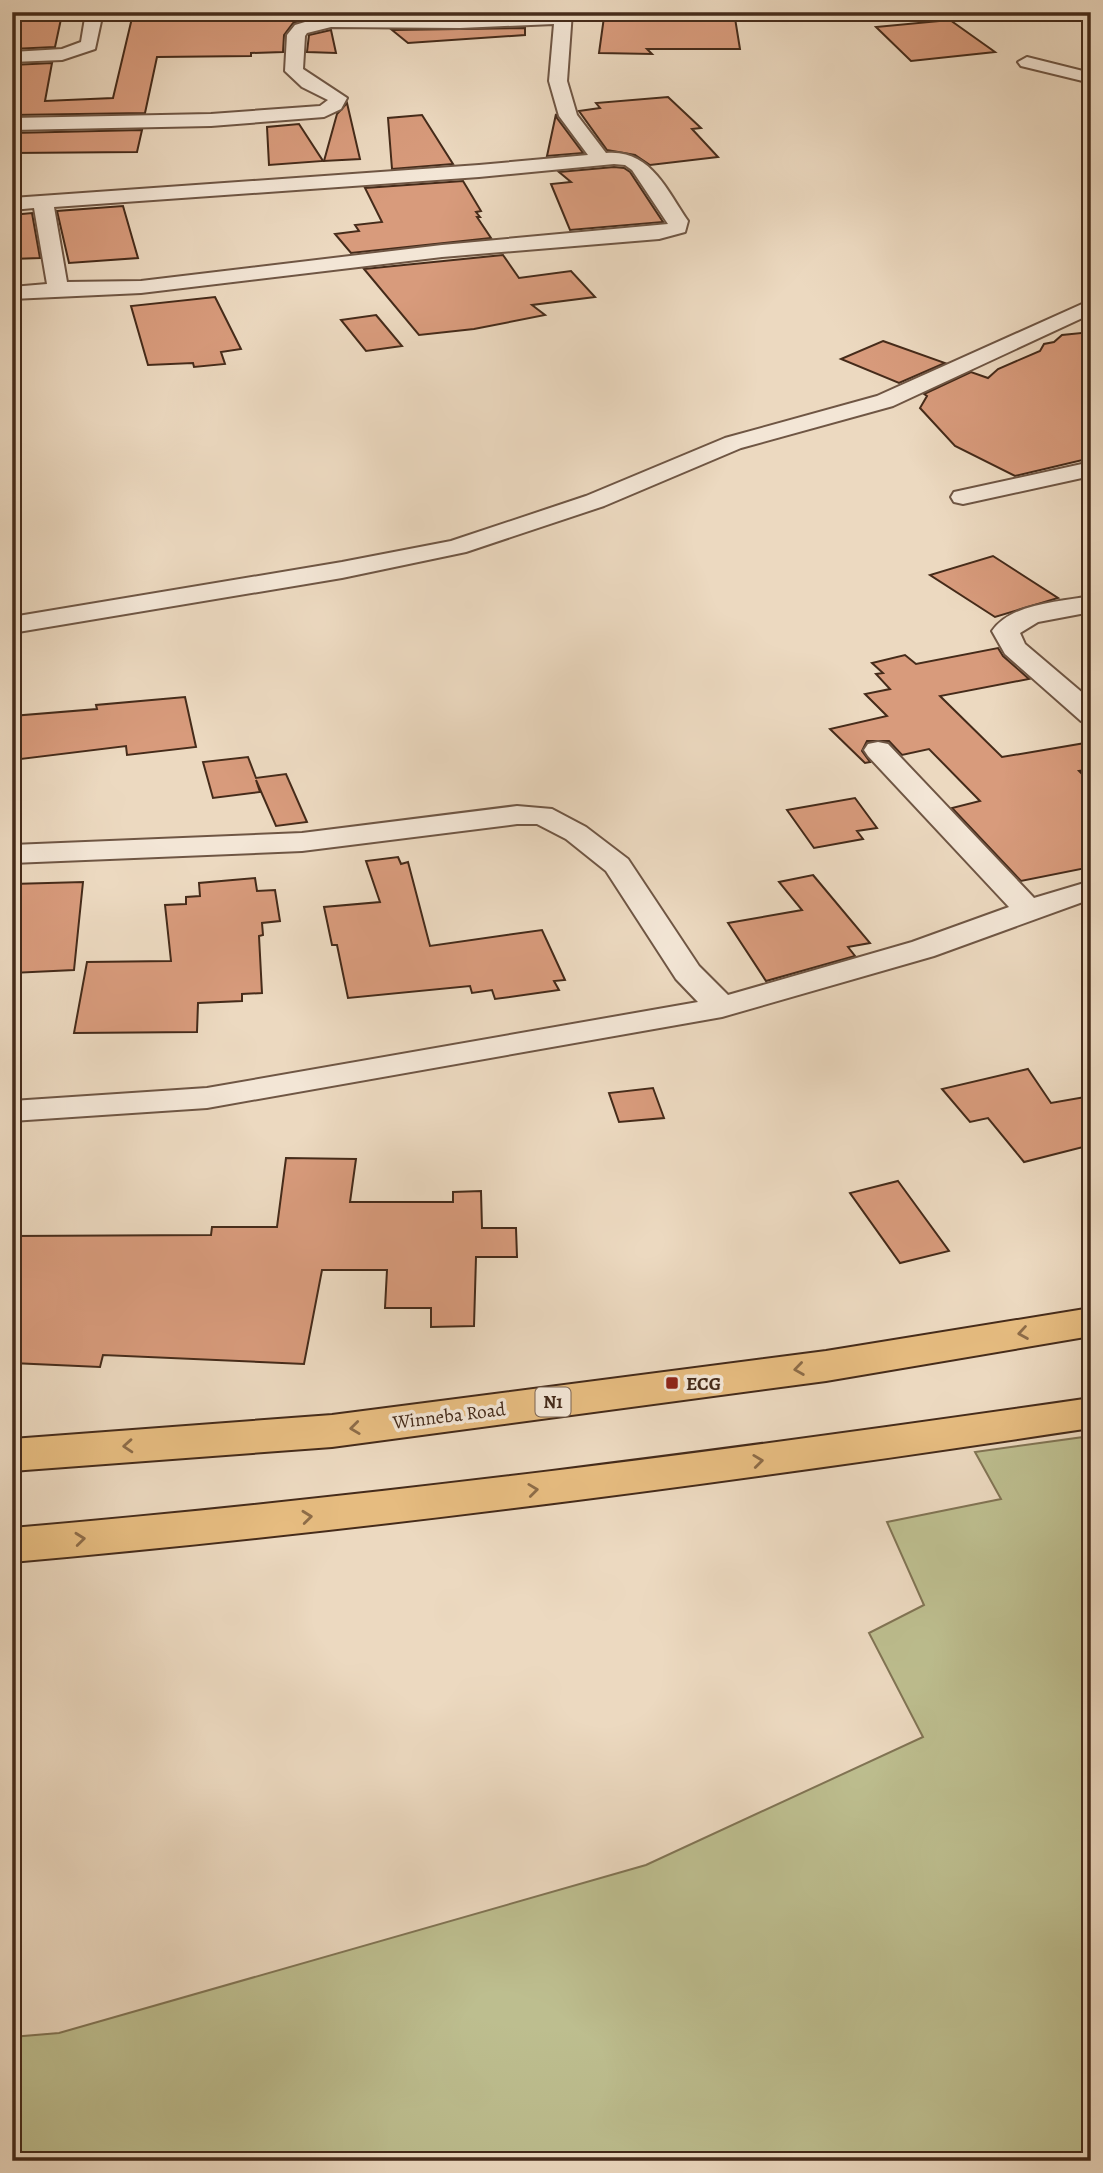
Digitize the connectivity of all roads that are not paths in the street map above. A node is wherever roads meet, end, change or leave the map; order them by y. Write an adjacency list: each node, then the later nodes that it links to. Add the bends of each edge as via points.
1 (95, 12): 4 (street, via 89,45 82,50)
2 (563, 15): 3 (street, via 460,23); 8 (street, via 558,82 568,116)
3 (334, 17): 7 (street, via 301,29 295,44 294,71 338,98 324,111 211,120)
4 (12, 57)
5 (1027, 62): 6 (street)
6 (1091, 78)
7 (12, 124)
8 (600, 158): 9 (street); 11 (street, via 630,160 639,166 678,221 678,228 141,287)
9 (43, 203): 10 (street); 11 (street)
10 (12, 204)
11 (58, 289): 12 (street)
12 (12, 293)
13 (1091, 306): 17 (street, via 885,401 733,443 595,501 457,547)
14 (1091, 469): 15 (street)
15 (963, 497)
16 (1091, 604): 18 (street, via 1030,616 1005,631 1014,648)
17 (12, 625)
18 (1091, 715)
19 (878, 750): 22 (street)
20 (12, 854): 23 (street, via 302,842 517,814 542,815 617,865 687,972)
21 (1091, 890): 22 (street)
22 (1029, 910): 23 (street, via 923,949)
23 (722, 1007): 24 (street, via 207,1098)
24 (12, 1111)
25 (1091, 1322): 27 (highway, Winneba Road / N1, one-way to 27, via 826,1366 332,1431)
26 (1091, 1413): 28 (highway, one-way to 26, via 611,1481)
27 (12, 1455)
28 (12, 1545)

